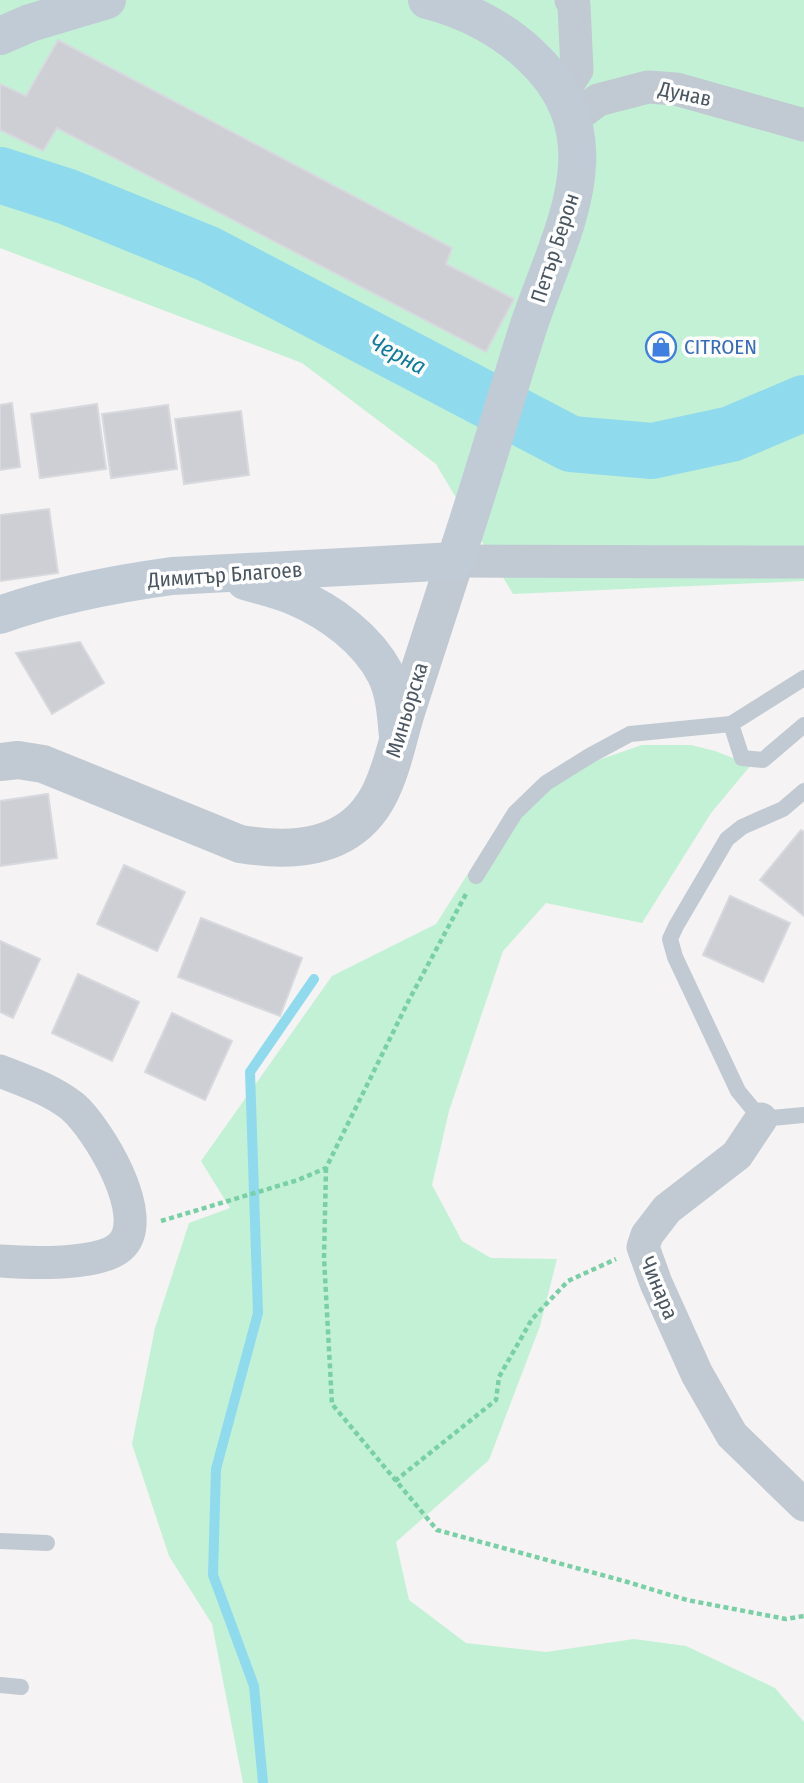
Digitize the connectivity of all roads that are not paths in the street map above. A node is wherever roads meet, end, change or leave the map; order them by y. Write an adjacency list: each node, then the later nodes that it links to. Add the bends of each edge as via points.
1 (107, 0): 4 (main road)
2 (427, 0): 5 (main road, Петър Берон, via 472,16 514,40 541,65)
3 (571, 0): 5 (street, via 577,70)
4 (0, 36)
5 (567, 106): 6 (street, Дунав, via 648,87 676,89); 7 (main road, Петър Берон, via 579,143 574,197)
6 (804, 125)
7 (455, 561): 8 (street); 9 (main road, Димитър Благоев); 14 (street, Миньорска)
8 (804, 562)
9 (219, 573): 10 (main road, Димитър Благоев, via 133,581); 14 (main road, via 294,596 344,626 386,674)
10 (0, 615)
11 (804, 678): 12 (lane)
12 (731, 724): 13 (lane, via 742,758 763,760); 17 (lane, via 630,734 591,755 546,783 515,813)
13 (804, 725)
14 (398, 737): 15 (street, Миньорска, via 388,774 370,811 347,832 300,848 240,844 43,764)
15 (0, 762)
16 (804, 791): 20 (lane, via 783,809 727,839 670,939 738,1091)
17 (475, 876)
18 (0, 1071): 21 (street, via 47,1089 73,1107 111,1160 130,1215 130,1230 120,1246 100,1256)
19 (804, 1115): 20 (lane)
20 (761, 1119): 22 (street, Чинара, via 737,1155 667,1209 643,1247 697,1374 732,1434)
21 (0, 1261)
22 (804, 1505)
23 (0, 1541): 24 (lane)
24 (47, 1543)
25 (0, 1685): 26 (lane)
26 (20, 1687)

